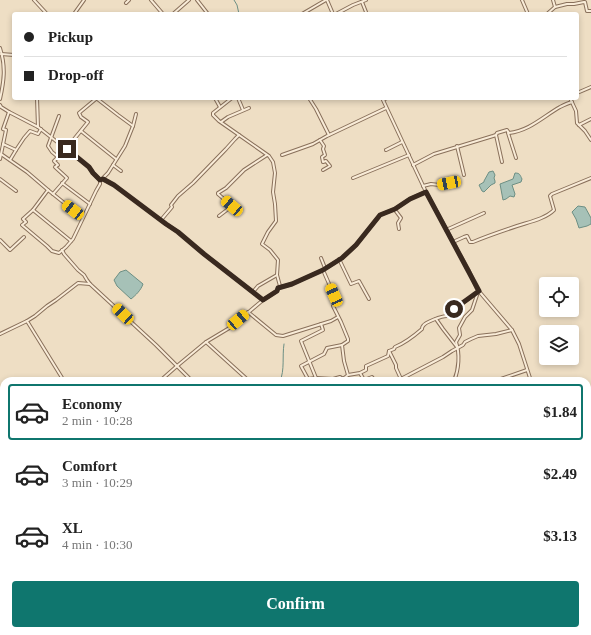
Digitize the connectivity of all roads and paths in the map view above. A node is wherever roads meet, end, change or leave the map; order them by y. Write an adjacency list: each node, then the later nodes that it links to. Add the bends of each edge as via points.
1 (34, 0): 15 (street)
2 (84, 0): 16 (street)
3 (129, 0): 12 (street)
4 (151, 0): 17 (street)
5 (189, 0): 18 (street)
6 (196, 0): 19 (street)
7 (326, 0): 20 (street); 21 (street)
8 (366, 0): 11 (street)
9 (522, 0): 24 (street)
10 (553, 0): 13 (street)
11 (362, 2): 22 (street); 23 (street)
12 (126, 3)
13 (555, 7): 14 (street, via 585,2 587,10); 25 (street)
14 (591, 11)
15 (45, 12)
16 (75, 12)
17 (161, 12)
18 (175, 12)
19 (206, 12)
20 (305, 12)
21 (333, 12)
22 (338, 12)
23 (366, 12)
24 (527, 12)
25 (549, 12)
26 (0, 48): 27 (street)
27 (2, 54): 28 (street); 31 (street, via 4,74)
28 (12, 55)
29 (591, 88): 30 (street)
30 (579, 92)
31 (0, 99)
32 (37, 100): 53 (street)
33 (95, 100): 55 (street, via 79,113 88,122)
34 (99, 100): 52 (street)
35 (216, 100): 42 (street)
36 (229, 100): 42 (street)
37 (239, 100): 45 (street)
38 (310, 100): 57 (street)
39 (382, 100): 44 (street)
40 (572, 102): 51 (street, via 577,123); 54 (street, via 524,129 509,133)
41 (0, 106): 46 (street)
42 (220, 107): 50 (street, via 213,115)
43 (249, 108): 45 (street)
44 (386, 108): 57 (street); 62 (street)
45 (244, 110): 50 (street, via 228,116)
46 (9, 112): 53 (street); 63 (street, via 3,129 6,130)
47 (136, 114): 52 (street)
48 (59, 116): 59 (street)
49 (591, 119): 51 (street)
50 (221, 122): 56 (street)
51 (580, 125): 61 (street)
52 (133, 126): 76 (street)
53 (40, 128): 59 (street); 66 (street, via 38,134 30,132)
54 (507, 130): 58 (street); 73 (street)
55 (81, 131): 65 (street); 76 (street)
56 (238, 135): 70 (street); 100 (street, via 178,196)
57 (329, 135): 60 (street)
58 (496, 135): 64 (street); 77 (street)
59 (52, 138): 65 (street); 72 (street, via 48,146)
60 (320, 140): 69 (street); 80 (street, via 324,146 323,162 326,161 330,166)
61 (591, 140)
62 (402, 142): 67 (street); 71 (street)
63 (3, 144): 66 (street); 68 (street)
64 (457, 146): 78 (street); 82 (street)
65 (66, 149): 72 (street); 86 (street)
66 (16, 150): 75 (street)
67 (386, 150)
68 (1, 154): 74 (street); 75 (street)
69 (282, 154)
70 (267, 155): 98 (street, via 244,170 218,193 232,206); 111 (street, via 272,162 274,173 276,222 262,244 278,260)
71 (408, 155): 78 (street); 83 (street)
72 (58, 157): 87 (street, via 54,161 58,165 55,168 67,178)
73 (516, 158)
74 (0, 159)
75 (10, 160): 90 (street)
76 (116, 160): 79 (street)
77 (502, 162)
78 (414, 165): 89 (street)
79 (113, 166): 81 (street); 86 (street)
80 (323, 170)
81 (121, 171)
82 (464, 175)
83 (353, 178)
84 (591, 178): 106 (street, via 552,194 550,196 554,210 545,216 473,242 470,242 467,236)
85 (0, 179): 91 (street)
86 (102, 179): 94 (street); 100 (street, via 114,185)
87 (62, 183): 93 (street); 94 (street)
88 (449, 183): 89 (street)
89 (423, 186): 92 (street)
90 (48, 190): 93 (street); 96 (street)
91 (16, 191)
92 (426, 192): 95 (street); 102 (street)
93 (53, 194): 99 (street)
94 (90, 204): 99 (street)
95 (395, 209): 101 (street, via 401,218 398,223); 109 (street, via 380,215 356,245)
96 (33, 210): 105 (street); 107 (street, via 23,218 26,222 22,225 52,251 59,253)
97 (484, 213): 102 (street)
98 (219, 216)
99 (83, 218): 105 (street)
100 (160, 220): 115 (street)
101 (399, 229)
102 (446, 230): 106 (street)
103 (24, 237): 104 (street, via 10,250)
104 (0, 240)
105 (71, 241): 107 (street)
106 (453, 242): 114 (street)
107 (62, 250): 112 (street)
108 (321, 258): 110 (street)
109 (339, 260): 110 (street); 116 (street, via 351,284 359,280)
110 (324, 269): 113 (street, via 292,284); 119 (street, via 337,302 332,306)
111 (277, 275): 113 (street); 115 (street, via 258,286)
112 (90, 284): 121 (street, via 78,283); 130 (street)
113 (280, 286): 117 (street)
114 (479, 291): 120 (street, via 447,316); 123 (street); 127 (street, via 472,310 459,328 460,335 456,342)
115 (253, 292): 117 (street)
116 (369, 299)
117 (263, 300): 118 (street)
118 (248, 312): 122 (street, via 276,335 283,336); 125 (street)
119 (338, 317): 122 (street); 126 (street, via 348,339)
120 (436, 319): 127 (street); 128 (street, via 426,323 413,337)
121 (27, 321): 124 (street); 134 (street)
122 (321, 324): 129 (street, via 322,331 301,341)
123 (512, 330): 127 (street, via 478,336); 131 (street)
124 (0, 334)
125 (206, 342): 130 (street); 137 (street)
126 (342, 345): 129 (street, via 327,348 324,354); 133 (street)
127 (458, 348): 142 (street); 143 (street)
128 (389, 351): 132 (street, via 388,356 366,366 366,370); 141 (street)
129 (309, 362): 138 (street, via 301,366); 139 (street)
130 (177, 366): 135 (street); 136 (street)
131 (527, 370): 144 (street); 145 (street)
132 (360, 373): 133 (street); 140 (street)
133 (348, 375)
134 (62, 377)
135 (165, 377)
136 (188, 377)
137 (245, 377)
138 (306, 377)
139 (316, 377)
140 (362, 377)
141 (401, 377)
142 (406, 377)
143 (455, 377)
144 (507, 377)
145 (529, 377)

